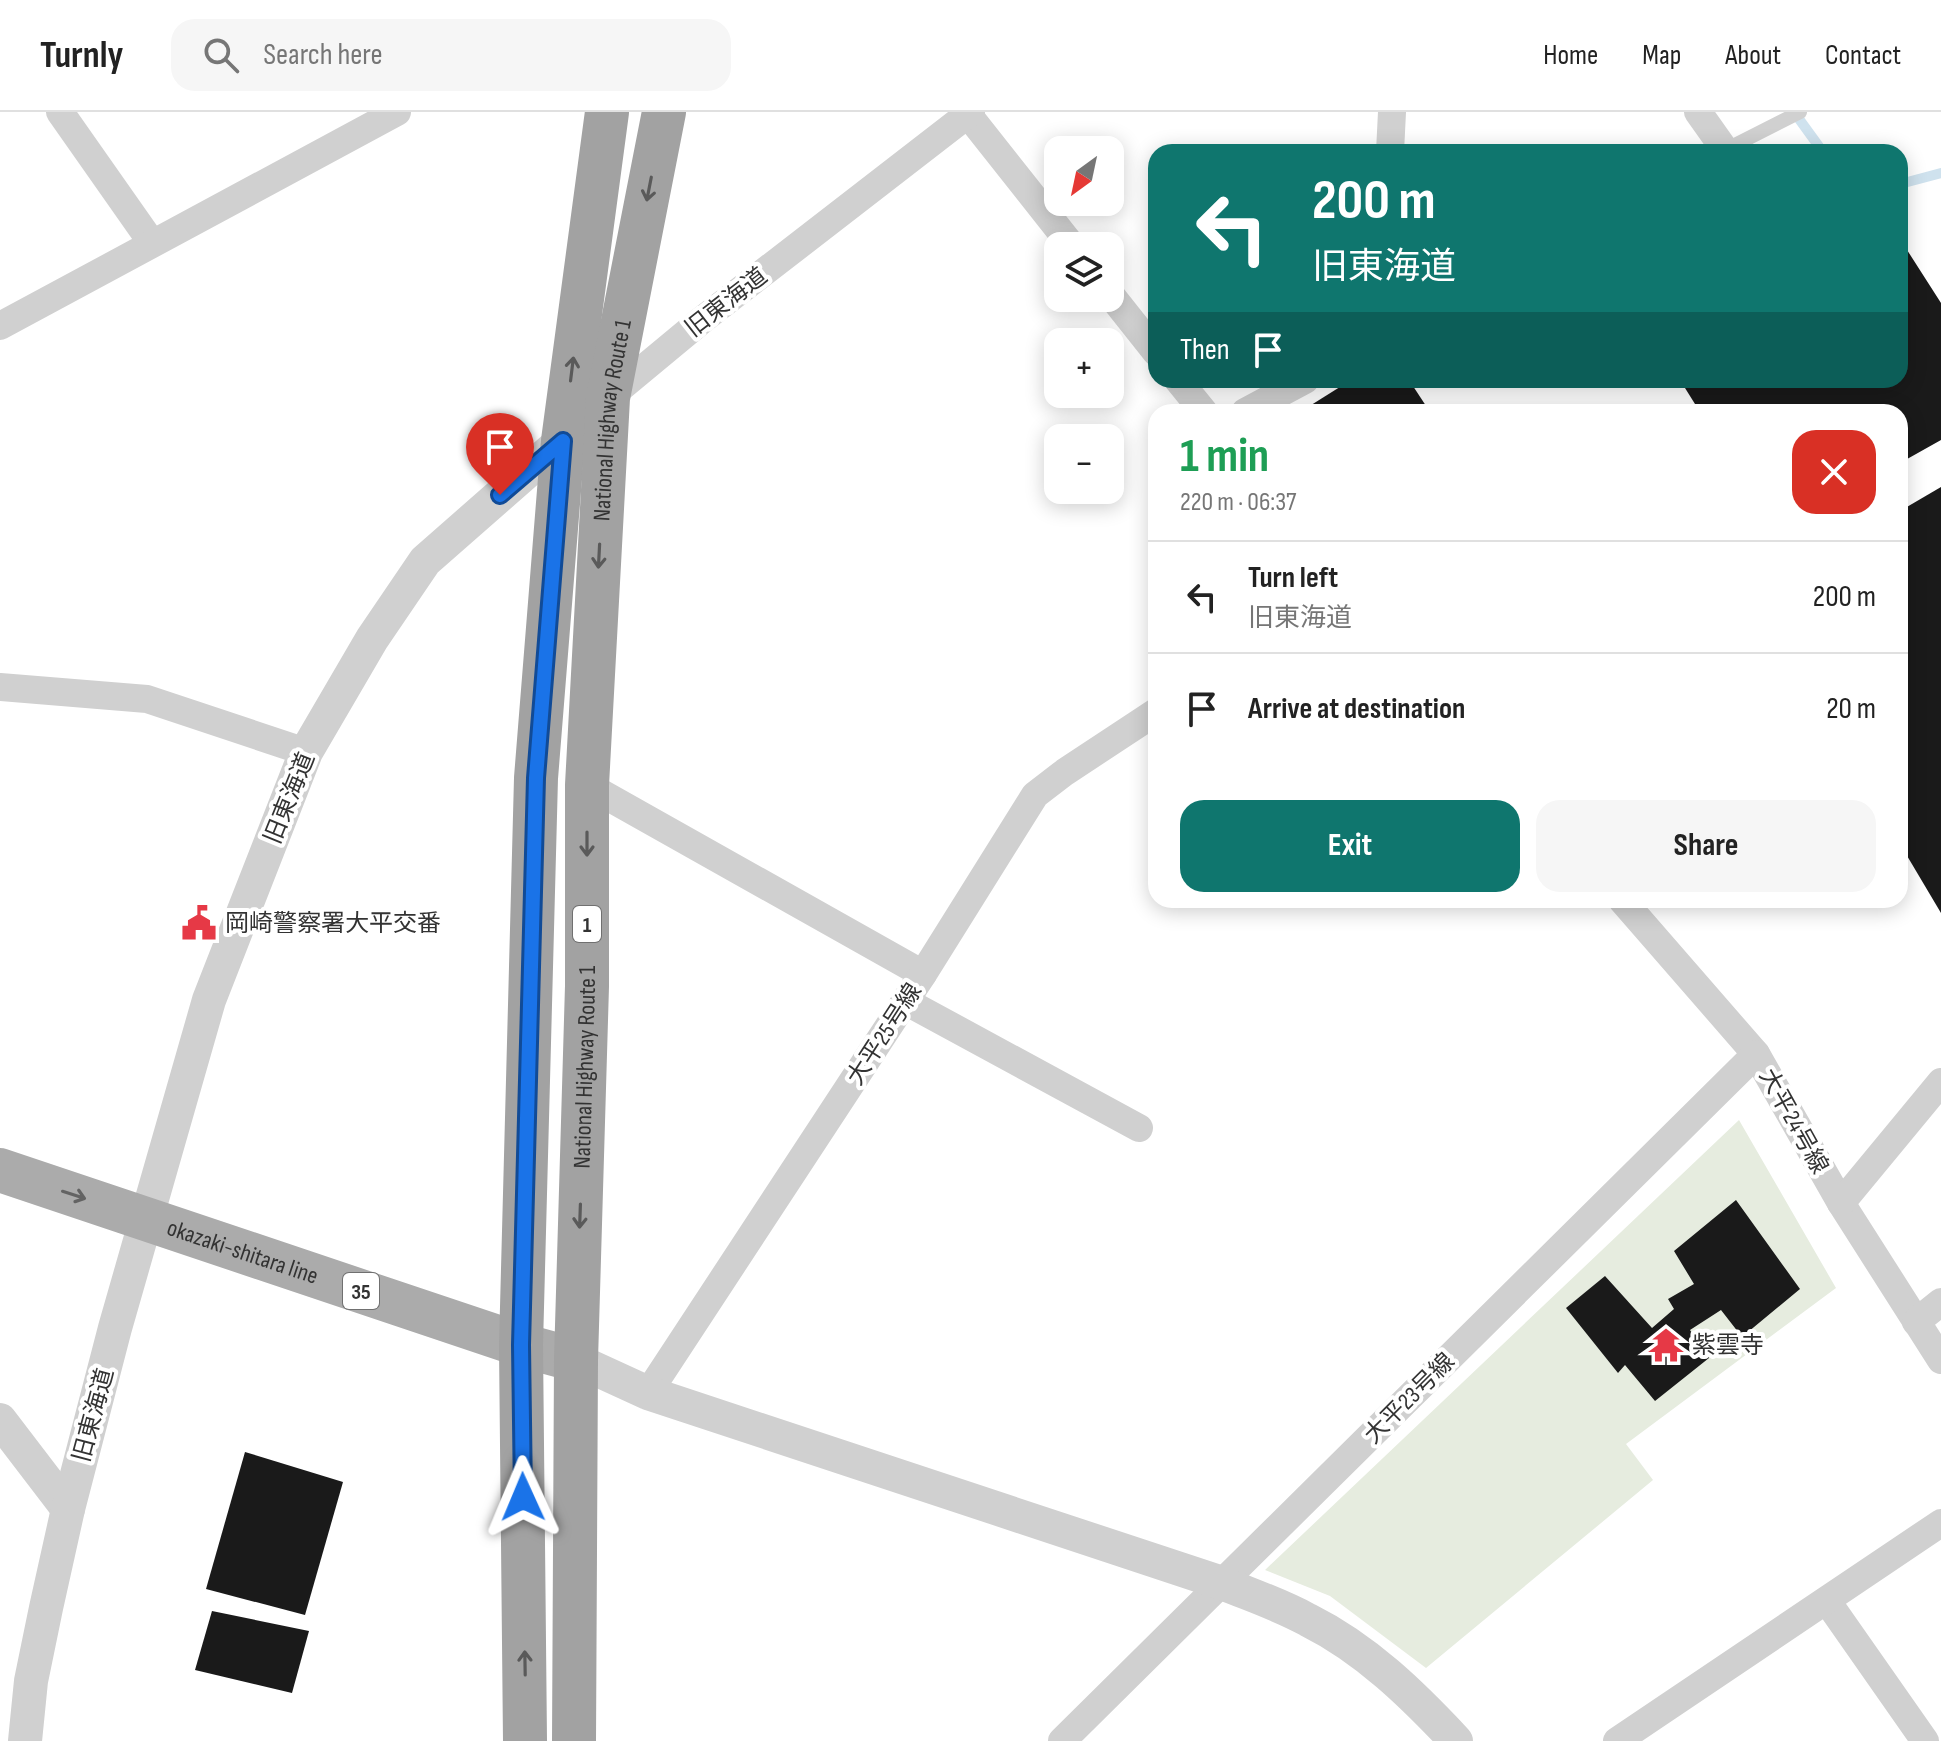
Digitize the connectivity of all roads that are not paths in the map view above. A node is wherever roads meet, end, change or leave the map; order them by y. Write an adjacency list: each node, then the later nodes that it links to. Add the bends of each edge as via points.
1 (60, 112): 13 (street)
2 (397, 112): 13 (street)
3 (607, 112): 22 (highway, National Highway Route 1, one-way to 3)
4 (664, 112): 19 (highway, National Highway Route 1 / 1, one-way to 19)
5 (1392, 112): 9 (street)
6 (1698, 112): 10 (street)
7 (1800, 112): 11 (lane)
8 (968, 113): 12 (street); 19 (street, 旧東海道)
9 (1390, 144)
10 (1719, 144)
11 (1738, 144)
12 (1061, 232)
13 (152, 243): 15 (street)
14 (1124, 312): 16 (street)
15 (0, 326)
16 (1148, 342)
17 (1184, 388): 20 (street)
18 (1290, 388): 21 (street)
19 (608, 398): 22 (street, 旧東海道); 26 (highway, National Highway Route 1 / 1, one-way to 26)
20 (1198, 404)
21 (1260, 404)
22 (563, 441): 25 (street, 旧東海道, via 425,561); 38 (highway, National Highway Route 1, via 536,778)
23 (0, 687): 25 (street, via 147,699)
24 (1148, 717): 28 (street, 大平25号線, via 1035,795)
25 (306, 752): 35 (street, 旧東海道, via 209,1000)
26 (587, 785): 28 (street); 39 (highway, National Highway Route 1 / 1, one-way to 39)
27 (1629, 908): 30 (street, 大平24号線)
28 (923, 974): 29 (street, 大平25号線)
29 (905, 1001): 32 (street); 41 (street, 大平25号線)
30 (1756, 1054): 34 (street, 大平24号線); 45 (street, 大平23号線)
31 (1941, 1082): 34 (street)
32 (1139, 1128)
33 (0, 1170): 35 (main road, okazaki-shitara line / 35, one-way to 35)
34 (1841, 1203): 37 (street, 大平24号線)
35 (148, 1219): 38 (main road, okazaki-shitara line / 35); 43 (street, 旧東海道)
36 (1941, 1302): 37 (street)
37 (1916, 1322): 40 (street, 大平24号線)
38 (521, 1345): 39 (main road, okazaki-shitara line / 35); 48 (highway, National Highway Route 1, one-way to 38)
39 (576, 1360): 41 (street); 49 (highway, National Highway Route 1 / 1)
40 (1941, 1360)
41 (648, 1393): 45 (street)
42 (0, 1420): 43 (street)
43 (68, 1509): 47 (street, 旧東海道, via 31,1681)
44 (1941, 1523): 46 (street)
45 (1222, 1583): 50 (street, 大平23号線); 51 (street, via 1308,1620 1364,1654 1413,1694)
46 (1827, 1601): 52 (street); 53 (street)
47 (25, 1741)
48 (525, 1741)
49 (574, 1741)
50 (1062, 1741)
51 (1456, 1741)
52 (1617, 1741)
53 (1925, 1741)

